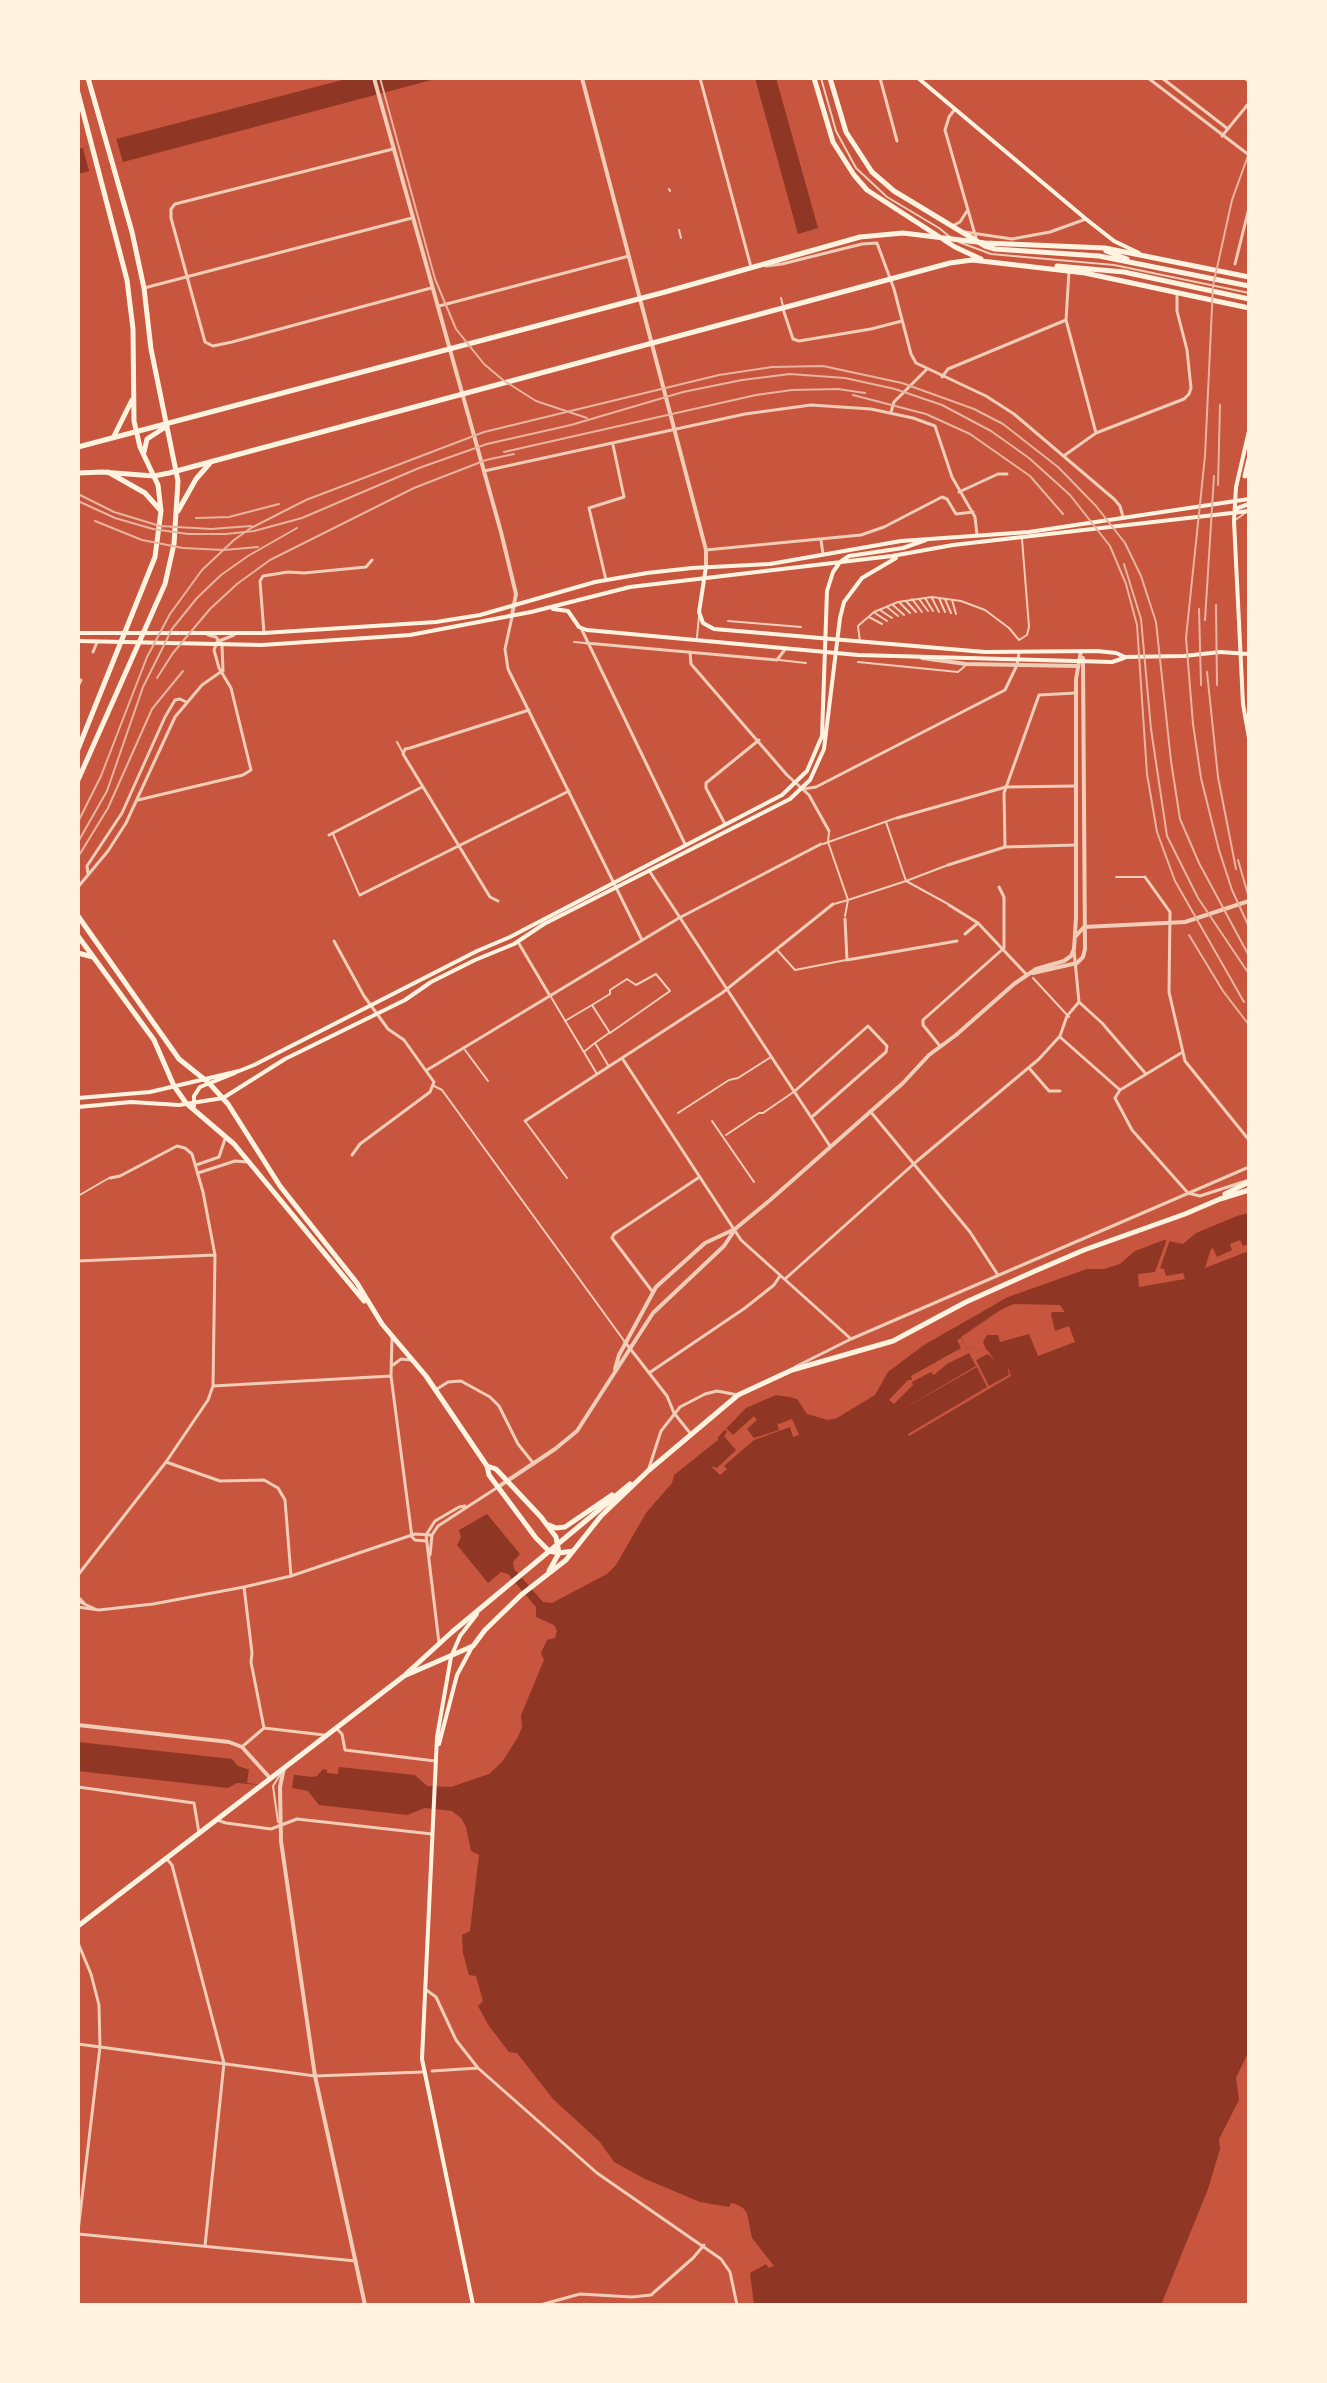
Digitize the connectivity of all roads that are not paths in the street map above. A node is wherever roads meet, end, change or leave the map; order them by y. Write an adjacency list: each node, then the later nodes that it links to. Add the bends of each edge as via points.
1 (89, 78): 13 (street); 47 (main road)
2 (374, 78): 21 (street)
3 (582, 78): 34 (street)
4 (700, 78): 41 (street)
5 (814, 78): 36 (main road, via 833,142 867,190 955,247)
6 (821, 78): 50 (street, via 836,131 864,177 964,246 1001,256 1114,265)
7 (830, 78): 27 (main road, via 846,132 867,167 888,188)
8 (880, 78): 20 (street)
9 (918, 78): 17 (main road)
10 (1148, 78): 19 (street)
11 (1162, 78): 18 (street)
12 (1245, 78): 14 (street)
13 (78, 81)
14 (1249, 82)
15 (78, 93): 63 (main road, via 131,303)
16 (1249, 103): 18 (street)
17 (955, 109): 24 (street, via 945,130); 26 (main road)
18 (1228, 129): 19 (street)
19 (1222, 136): 22 (street)
20 (897, 141)
21 (393, 149): 25 (street); 43 (street, via 175,204 170,213)
22 (1249, 155)
23 (1249, 208): 38 (street)
24 (967, 211): 27 (street); 30 (street)
25 (412, 218): 43 (street); 48 (street)
26 (1086, 219): 30 (street, via 1018,238); 35 (main road, via 1123,247)
27 (952, 226): 29 (main road)
28 (679, 230): 31 (street)
29 (958, 231): 30 (street); 32 (main road)
30 (973, 233): 32 (street)
31 (681, 238)
32 (978, 242): 37 (main road, via 995,249)
33 (1094, 248): 35 (main road); 37 (main road); 40 (main road, via 903,233 836,242)
34 (629, 256): 52 (street); 53 (street)
35 (1156, 257): 44 (main road)
36 (990, 262): 39 (main road); 45 (main road, via 965,260)
37 (1135, 262): 46 (main road)
38 (1235, 264)
39 (1024, 265): 42 (main road); 50 (main road, via 1113,271)
40 (762, 266): 41 (main road); 45 (street, via 877,243)
41 (752, 269): 52 (main road)
42 (1069, 271): 49 (main road); 56 (street)
43 (187, 277): 47 (street); 48 (street, via 205,342 213,346)
44 (1249, 277)
45 (890, 279): 54 (main road); 57 (street)
46 (1249, 286)
47 (144, 288): 65 (main road)
48 (431, 288): 53 (street)
49 (1177, 293): 55 (main road); 69 (street, via 1189,394)
50 (1249, 296)
51 (781, 298): 54 (street)
52 (640, 299): 58 (street); 59 (main road)
53 (436, 307): 59 (street)
54 (783, 308): 57 (street, via 795,341); 58 (main road)
55 (1249, 308)
56 (1066, 320): 61 (street, via 948,369); 69 (street)
57 (902, 321): 60 (street, via 916,363)
58 (651, 342): 62 (main road); 66 (street)
59 (450, 349): 62 (street); 65 (main road)
60 (926, 370): 61 (street); 64 (street, via 894,402)
61 (942, 377): 73 (street, via 1003,406)
62 (462, 393): 76 (main road); 78 (street)
63 (133, 397): 68 (main road); 70 (main road)
64 (891, 412): 66 (street, via 811,405); 84 (street, via 935,426)
65 (168, 425): 68 (main road); 74 (main road, via 147,439); 77 (main road)
66 (673, 430): 71 (street); 97 (street)
67 (1249, 431): 85 (main road)
68 (136, 433): 70 (main road); 74 (main road)
69 (1096, 433): 73 (street)
70 (113, 438): 72 (main road)
71 (612, 443): 78 (street); 104 (street, via 624,497 589,508)
72 (78, 447)
73 (1065, 455): 91 (street, via 1117,502)
74 (145, 458): 82 (main road)
75 (1249, 459): 83 (main road)
76 (213, 461): 77 (main road); 89 (main road)
77 (178, 471): 82 (main road); 89 (main road)
78 (484, 471): 115 (street)
79 (108, 472): 80 (main road); 82 (main road); 87 (main road, via 145,493)
80 (78, 473)
81 (1007, 474): 84 (street)
82 (154, 476): 87 (main road)
83 (1245, 476)
84 (959, 492): 90 (street)
85 (1235, 499): 86 (main road); 88 (main road); 91 (main road)
86 (1248, 505): 88 (main road); 92 (street)
87 (161, 511): 180 (main road, via 155,557)
88 (1234, 511): 92 (main road); 94 (main road)
89 (177, 512): 182 (main road, via 165,584)
90 (973, 512): 93 (street); 96 (street, via 956,514 942,497 874,531)
91 (1121, 517): 93 (main road)
92 (1234, 521): 160 (main road)
93 (977, 535): 95 (main road)
94 (1022, 538): 99 (main road); 146 (street, via 1029,627)
95 (928, 539): 98 (main road); 101 (main road)
96 (821, 540): 97 (street); 98 (street)
97 (706, 550): 102 (street)
98 (823, 554): 102 (main road, via 770,564)
99 (904, 554): 101 (main road); 145 (main road, via 853,587 842,606)
100 (372, 560): 143 (street, via 366,567 262,577)
101 (840, 562): 103 (main road); 144 (main road, via 828,586)
102 (706, 567): 103 (main road); 104 (main road)
103 (704, 578): 117 (main road, via 630,587); 129 (main road)
104 (606, 580): 115 (main road)
105 (925, 597): 106 (street); 109 (street); 120 (street)
106 (932, 597): 107 (street); 124 (street)
107 (938, 597): 110 (street); 125 (street)
108 (912, 598): 109 (street); 112 (street); 123 (street)
109 (918, 598): 119 (street)
110 (945, 598): 111 (street); 127 (street)
111 (952, 599): 128 (street); 146 (street, via 992,614)
112 (905, 600): 113 (street); 122 (street)
113 (898, 602): 114 (street); 126 (street)
114 (892, 604): 116 (street); 130 (street)
115 (516, 605): 131 (street); 143 (main road, via 436,622)
116 (886, 607): 118 (street); 133 (street)
117 (547, 609): 131 (main road); 139 (main road, via 568,611)
118 (879, 609): 121 (street); 134 (street)
119 (928, 611)
120 (933, 611)
121 (874, 612): 132 (street); 136 (street)
122 (916, 612)
123 (922, 612)
124 (939, 612)
125 (945, 612)
126 (910, 613)
127 (951, 613)
128 (956, 614)
129 (699, 615): 144 (main road, via 712,628); 148 (street)
130 (904, 615)
131 (512, 616): 152 (main road, via 410,635); 176 (street, via 505,659)
132 (868, 616): 137 (street); 151 (street, via 858,626)
133 (898, 616)
134 (892, 618)
135 (728, 621): 138 (street)
136 (887, 621)
137 (882, 624)
138 (801, 627)
139 (581, 628): 148 (main road); 153 (street)
140 (78, 633): 141 (main road)
141 (205, 633): 142 (main road); 152 (street)
142 (238, 633): 143 (main road); 152 (street)
143 (264, 633)
144 (825, 639): 145 (main road); 158 (main road)
145 (837, 640): 151 (main road); 159 (main road)
146 (1019, 640): 162 (street)
147 (78, 641): 149 (main road)
148 (700, 641): 154 (main road)
149 (97, 642): 152 (main road); 156 (street)
150 (574, 642): 153 (street)
151 (860, 642): 162 (main road)
152 (219, 643): 171 (street); 171 (street, via 214,654)
153 (586, 643): 157 (street); 201 (street)
154 (786, 648): 158 (main road); 165 (street)
155 (1081, 651): 162 (main road); 163 (main road); 168 (street)
156 (93, 652)
157 (690, 652): 165 (street); 178 (street, via 691,664)
158 (825, 652): 159 (main road); 183 (main road, via 822,736)
159 (836, 653): 164 (main road); 187 (main road, via 827,740)
160 (1242, 653): 161 (main road); 163 (main road); 177 (main road)
161 (1249, 654)
162 (1019, 656): 164 (main road); 168 (main road); 170 (street)
163 (1125, 657): 168 (main road)
164 (920, 658): 169 (street)
165 (777, 660): 167 (street)
166 (858, 662): 169 (street, via 958,672)
167 (806, 663)
168 (1079, 663): 170 (street); 174 (street); 191 (street)
169 (966, 664): 170 (street)
170 (1017, 665): 187 (street, via 1002,692)
171 (223, 671): 175 (street); 192 (street, via 251,769)
172 (81, 680): 173 (street)
173 (78, 686)
174 (1076, 693): 184 (street); 186 (street, via 1039,695)
175 (186, 702): 189 (street, via 177,699 170,709); 192 (street)
176 (529, 710): 181 (street, via 405,749); 188 (street)
177 (1249, 738)
178 (759, 740): 183 (street); 195 (street, via 706,783)
179 (397, 742): 181 (street)
180 (78, 749)
181 (403, 754): 185 (street)
182 (78, 780)
183 (796, 783): 187 (street); 195 (main road)
184 (1076, 786): 186 (street); 190 (street)
185 (422, 787): 197 (street); 200 (street)
186 (1006, 787): 193 (street); 203 (street)
187 (803, 789): 196 (street); 206 (main road)
188 (569, 791): 200 (street); 211 (street)
189 (132, 793): 192 (street); 207 (street, via 88,864)
190 (1076, 793): 191 (street); 202 (street)
191 (1083, 799): 228 (street)
192 (138, 800): 207 (street)
193 (897, 818): 194 (street)
194 (886, 822): 198 (street); 210 (street)
195 (725, 824): 201 (main road)
196 (829, 831): 198 (street)
197 (331, 834): 215 (street)
198 (828, 842): 199 (street); 216 (street)
199 (821, 844): 222 (street)
200 (459, 845): 215 (street); 217 (street, via 490,897)
201 (685, 845): 204 (main road)
202 (1076, 845): 203 (street); 223 (street)
203 (1005, 847): 205 (street)
204 (649, 862): 206 (street); 211 (main road)
205 (948, 865): 210 (street)
206 (650, 870): 214 (main road); 222 (street)
207 (90, 875): 212 (street)
208 (1116, 877): 209 (street)
209 (1145, 877): 226 (street, via 1170,912)
210 (906, 881): 216 (street); 220 (street)
211 (613, 882): 214 (street); 248 (main road)
212 (78, 887)
213 (999, 887): 227 (street, via 1004,893)
214 (616, 888): 232 (street); 236 (main road)
215 (360, 895)
216 (848, 900): 219 (street); 224 (street)
217 (498, 901)
218 (1249, 901): 226 (street)
219 (833, 904): 237 (street)
220 (949, 905): 225 (street)
221 (78, 916): 268 (main road, via 179,1059)
222 (679, 918): 232 (street); 245 (street)
223 (1076, 918): 228 (street); 231 (street)
224 (845, 919): 242 (street)
225 (978, 923): 229 (street); 233 (street)
226 (1172, 924): 228 (street); 259 (street, via 1169,992)
227 (1004, 926): 233 (street); 238 (street)
228 (1084, 927): 231 (street); 243 (street, via 1084,954)
229 (965, 934)
230 (78, 936): 241 (main road)
231 (1075, 939): 239 (street)
232 (642, 940): 246 (street)
233 (996, 940): 238 (street)
234 (334, 941): 248 (street)
235 (957, 941): 242 (street)
236 (518, 942): 246 (street); 250 (main road)
237 (776, 948): 242 (street, via 795,970); 245 (street)
238 (1004, 948): 244 (street); 256 (street, via 922,1022)
239 (1074, 949): 243 (street); 244 (street, via 1067,960)
240 (78, 953): 241 (main road)
241 (94, 957): 271 (main road, via 154,1040)
242 (847, 960)
243 (1077, 963): 244 (street); 247 (street)
244 (1031, 975): 251 (street); 256 (street)
245 (726, 989): 260 (street); 261 (street)
246 (550, 996): 252 (street); 257 (street)
247 (1079, 1002): 251 (street); 266 (street)
248 (371, 1005): 250 (street); 268 (main road, via 239,1071)
249 (592, 1005): 252 (street); 253 (street); 253 (street, via 627,979 636,985 656,974 670,991)
250 (377, 1014): 264 (street); 277 (main road, via 264,1070)
251 (1068, 1017): 254 (street)
252 (565, 1021): 258 (street)
253 (610, 1033): 255 (street)
254 (1060, 1036): 263 (street); 273 (street)
255 (595, 1043): 258 (street); 262 (street)
256 (940, 1046): 280 (street)
257 (463, 1048): 264 (street); 269 (street)
258 (585, 1051): 265 (street)
259 (1182, 1053): 266 (street); 287 (street)
260 (772, 1056): 267 (street); 281 (street)
261 (622, 1058): 262 (street); 297 (street, via 667,1120)
262 (608, 1066): 265 (street)
263 (1029, 1068): 275 (street, via 1049,1091); 291 (street)
264 (427, 1070): 272 (street)
265 (597, 1074): 283 (street)
266 (1146, 1074): 273 (street)
267 (786, 1077): 270 (street); 274 (street)
268 (206, 1081): 271 (main road); 277 (main road); 278 (main road)
269 (488, 1081)
270 (780, 1081)
271 (174, 1086): 276 (main road); 278 (main road)
272 (434, 1086): 289 (street); 318 (street, via 442,1090)
273 (1120, 1090): 301 (street, via 1115,1098 1132,1130)
274 (795, 1091): 282 (street); 282 (street, via 868,1026 888,1048); 285 (street)
275 (1060, 1091)
276 (78, 1098)
277 (223, 1098): 278 (main road); 315 (main road, via 280,1186)
278 (191, 1105): 279 (main road); 286 (main road)
279 (78, 1107)
280 (870, 1111): 288 (street); 291 (street)
281 (678, 1113)
282 (813, 1116): 288 (street)
283 (525, 1121): 296 (street)
284 (712, 1121): 299 (street)
285 (726, 1135)
286 (226, 1136): 290 (main road); 292 (street, via 219,1157)
287 (1249, 1140)
288 (830, 1146): 305 (street)
289 (352, 1155)
290 (249, 1162): 294 (street); 315 (main road)
291 (915, 1164): 311 (street); 313 (street)
292 (196, 1165): 294 (street); 295 (street, via 189,1151 177,1146)
293 (1249, 1167): 301 (street)
294 (198, 1173): 309 (street)
295 (110, 1178): 303 (street)
296 (567, 1178)
297 (698, 1178): 306 (street); 314 (street, via 612,1238)
298 (1249, 1181): 301 (street, via 1200,1196); 304 (main road)
299 (754, 1182)
300 (1249, 1190): 304 (main road)
301 (1188, 1193): 311 (street)
302 (765, 1195): 305 (street)
303 (78, 1196)
304 (1220, 1199): 323 (main road, via 1035,1271 893,1341)
305 (769, 1201): 306 (street)
306 (735, 1229): 307 (street); 308 (street); 312 (street)
307 (716, 1237): 308 (street); 314 (street)
308 (724, 1246): 319 (street, via 663,1301)
309 (215, 1255): 310 (street); 326 (street)
310 (78, 1261)
311 (998, 1275): 317 (street)
312 (780, 1276): 313 (street); 324 (street, via 736,1315)
313 (785, 1279): 317 (street)
314 (652, 1291): 318 (street)
315 (370, 1307): 316 (main road)
316 (392, 1336): 320 (main road); 321 (street)
317 (851, 1339): 323 (street)
318 (625, 1342): 319 (street); 322 (street)
319 (629, 1349): 322 (street); 324 (street)
320 (414, 1362): 321 (street, via 401,1359); 327 (main road)
321 (391, 1368): 325 (street)
322 (615, 1369): 332 (street, via 583,1424)
323 (792, 1370): 328 (main road)
324 (649, 1373): 329 (street)
325 (391, 1376): 326 (street); 342 (street)
326 (213, 1386): 331 (street)
327 (436, 1391): 332 (street, via 462,1381 493,1399); 333 (main road)
328 (738, 1395): 329 (street, via 705,1394); 330 (main road)
329 (674, 1413): 330 (street); 334 (street, via 661,1431)
330 (690, 1433): 334 (main road)
331 (166, 1462): 351 (street); 352 (street, via 220,1481 264,1480 278,1488 285,1500)
332 (534, 1464): 335 (street)
333 (487, 1466): 335 (main road); 336 (main road)
334 (648, 1470): 337 (main road); 346 (main road)
335 (506, 1482): 336 (street); 339 (main road)
336 (498, 1487): 338 (street); 347 (main road)
337 (620, 1492): 339 (main road, via 565,1527); 345 (main road)
338 (465, 1506): 340 (street, via 435,1521); 341 (street)
339 (548, 1525): 345 (main road)
340 (426, 1535): 341 (street); 342 (street); 343 (street)
341 (432, 1535): 344 (street)
342 (412, 1537): 343 (street); 352 (street)
343 (426, 1541): 344 (street); 349 (street)
344 (432, 1541): 349 (street)
345 (558, 1542): 347 (main road); 348 (main road)
346 (575, 1550): 348 (main road); 350 (main road)
347 (549, 1551): 348 (main road); 357 (main road)
348 (559, 1553): 350 (main road)
349 (430, 1555): 358 (street)
350 (545, 1574): 359 (main road)
351 (78, 1575)
352 (291, 1576): 353 (street)
353 (244, 1587): 356 (street); 363 (street)
354 (78, 1599): 356 (street)
355 (78, 1607): 356 (street)
356 (99, 1610)
357 (479, 1611): 358 (main road); 360 (main road)
358 (439, 1643): 361 (main road)
359 (473, 1646): 360 (main road); 367 (main road, via 457,1675)
360 (451, 1657): 361 (main road); 367 (main road)
361 (404, 1676): 364 (main road)
362 (78, 1725): 366 (street)
363 (264, 1728): 365 (street); 366 (street)
364 (336, 1728): 365 (main road); 368 (street, via 345,1750)
365 (327, 1735): 369 (main road)
366 (242, 1747): 370 (street)
367 (436, 1750): 368 (main road)
368 (435, 1761): 375 (main road)
369 (282, 1770): 370 (main road); 373 (street); 373 (street, via 273,1786)
370 (270, 1778): 372 (main road)
371 (78, 1787): 374 (street, via 194,1803)
372 (217, 1820): 373 (street); 374 (main road)
373 (280, 1827): 375 (street, via 297,1819); 386 (street)
374 (199, 1834): 376 (main road)
375 (432, 1834): 379 (main road)
376 (166, 1858): 377 (main road); 382 (street)
377 (78, 1926)
378 (78, 1943): 381 (street, via 99,2005)
379 (425, 1989): 383 (street, via 436,1997 456,2040); 385 (main road)
380 (78, 2044): 381 (street)
381 (100, 2047): 382 (street); 389 (street)
382 (224, 2063): 386 (street); 391 (street)
383 (478, 2068): 384 (street); 390 (street, via 597,2173)
384 (432, 2071)
385 (423, 2072): 386 (street); 394 (main road)
386 (315, 2076): 392 (street)
387 (1249, 2116): 388 (street)
388 (1249, 2155)
389 (78, 2232): 391 (street)
390 (704, 2245): 395 (street, via 651,2295 580,2294); 396 (street, via 730,2272)
391 (205, 2246): 392 (street)
392 (356, 2261): 393 (street)
393 (365, 2305)
394 (473, 2305)
395 (540, 2305)
396 (737, 2305)

